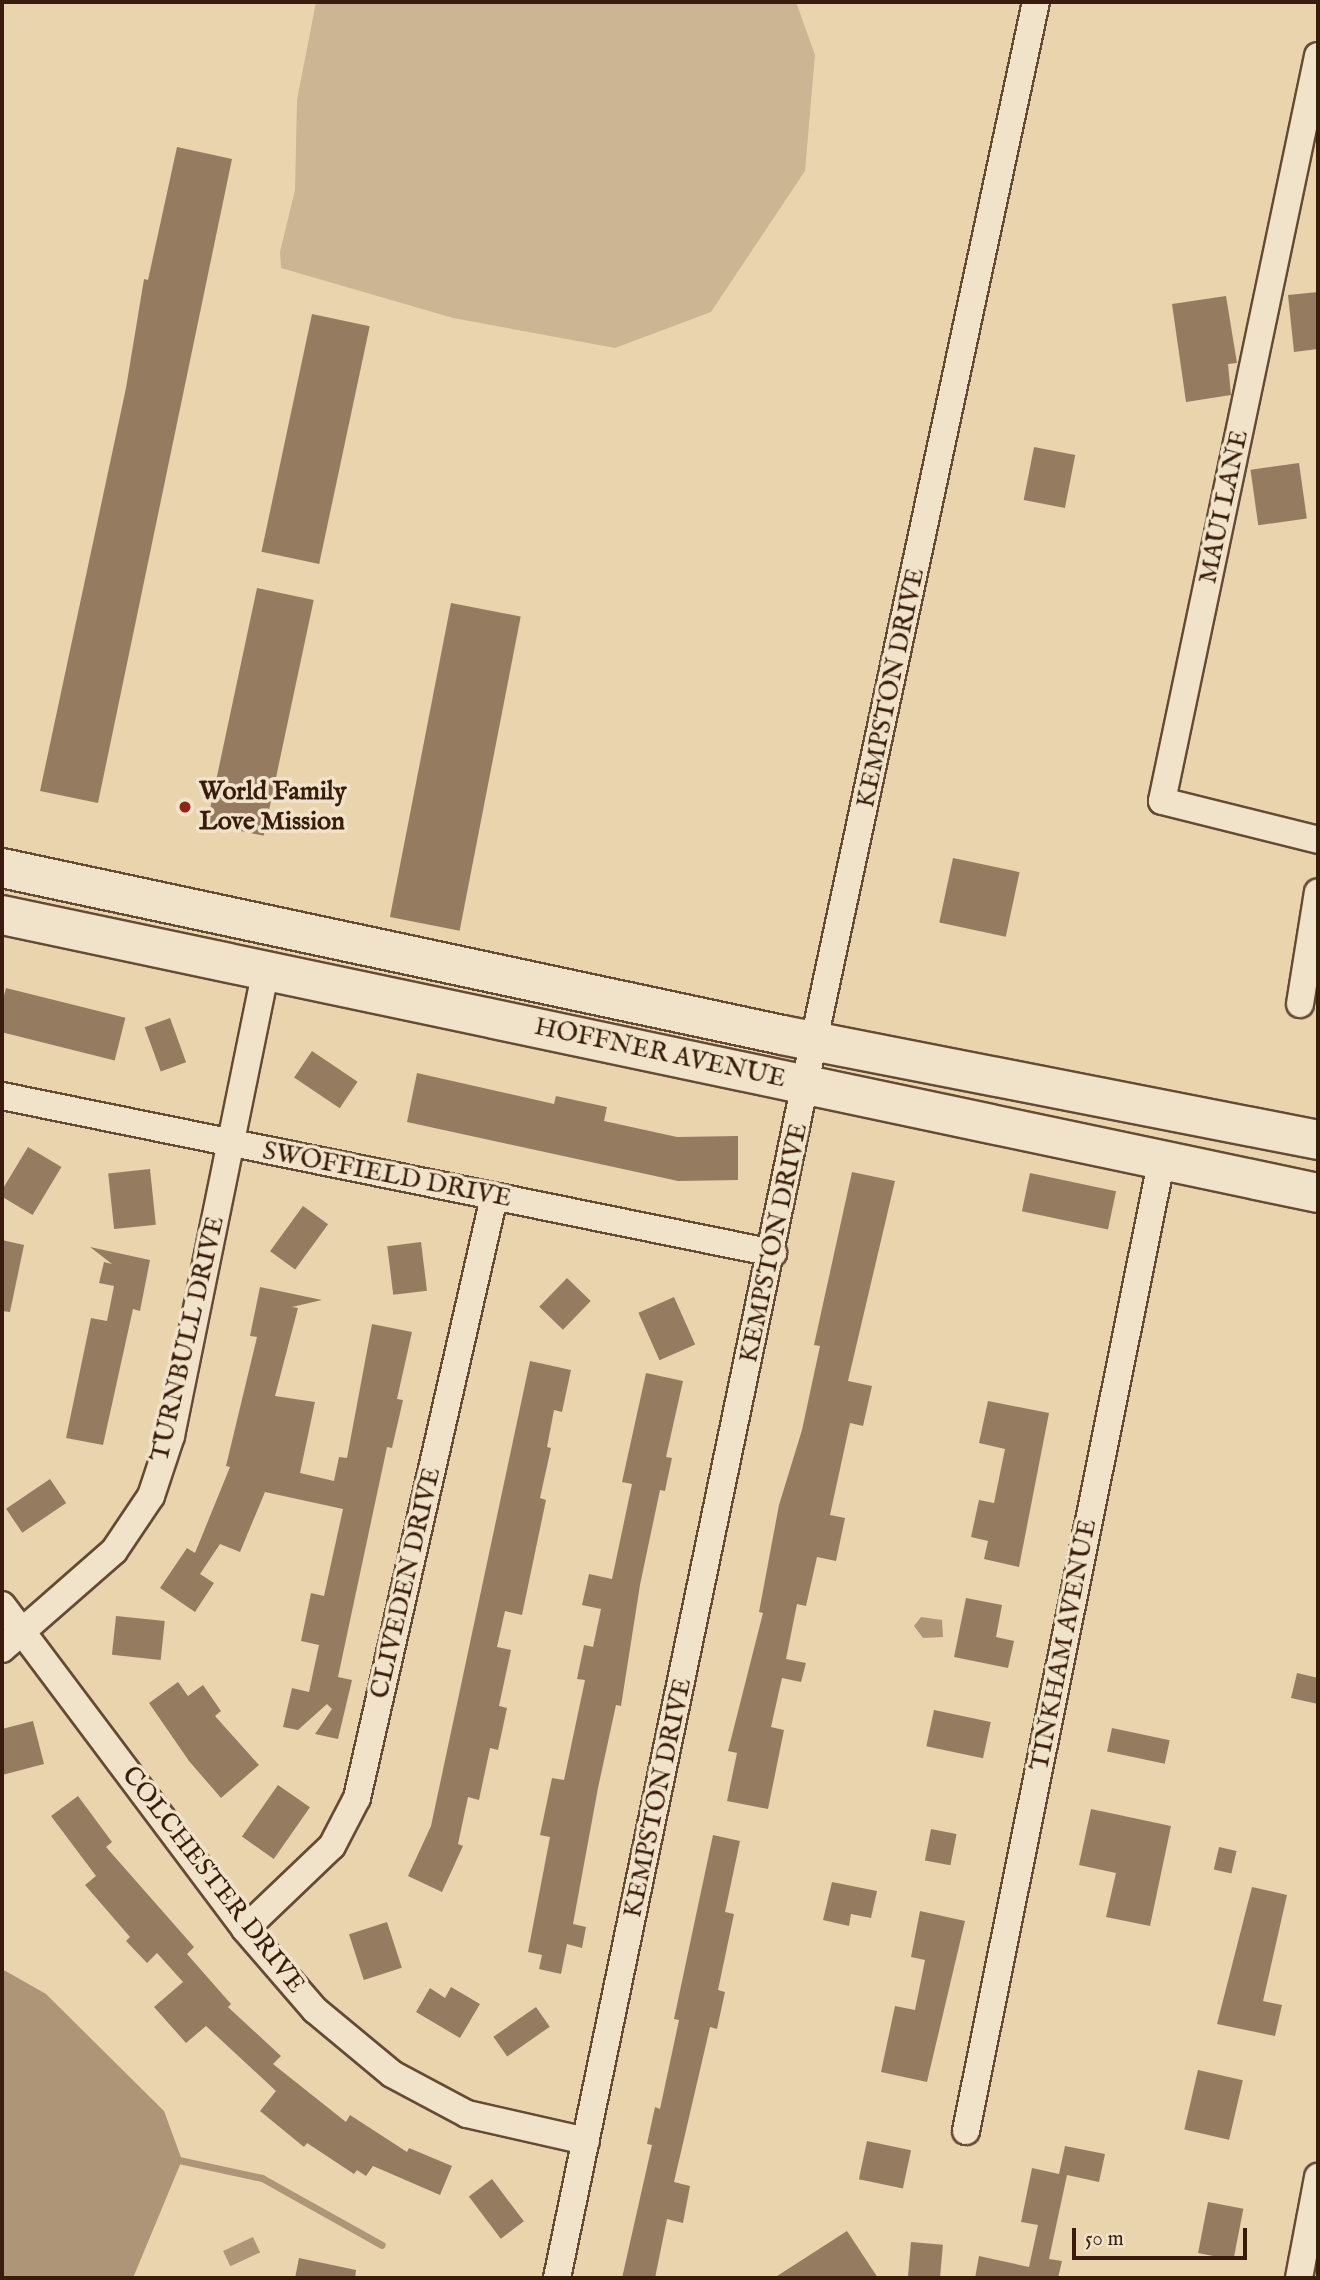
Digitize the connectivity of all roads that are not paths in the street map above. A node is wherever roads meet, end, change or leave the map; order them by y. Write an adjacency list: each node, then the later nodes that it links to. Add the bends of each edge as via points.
1 (1036, 2): 10 (street, KEMPSTON DRIVE)
2 (1318, 56): 3 (street, MAUI LANE, via 1162,802)
3 (1318, 840)
4 (2, 867): 7 (main road, HOFFNER AVENUE)
5 (1318, 892): 9 (street)
6 (7, 916): 7 (main road, via 43,907 286,959 313,953); 8 (main road, HOFFNER AVENUE)
7 (329, 938): 10 (main road, HOFFNER AVENUE)
8 (267, 971): 11 (main road, HOFFNER AVENUE); 14 (street, TURNBULL DRIVE)
9 (1300, 1004)
10 (814, 1040): 11 (street, KEMPSTON DRIVE); 13 (main road, HOFFNER AVENUE)
11 (806, 1083): 15 (main road, HOFFNER AVENUE); 19 (street, KEMPSTON DRIVE)
12 (2, 1096): 14 (street, SWOFFIELD DRIVE)
13 (1318, 1140)
14 (230, 1143): 18 (street, SWOFFIELD DRIVE); 21 (street, TURNBULL DRIVE, via 171,1436 151,1496 114,1551)
15 (1162, 1158): 16 (main road, via 1253,1162); 17 (main road, HOFFNER AVENUE); 24 (street, TINKHAM AVENUE)
16 (1318, 1175)
17 (1318, 1193)
18 (494, 1197): 19 (street, SWOFFIELD DRIVE); 23 (street, CLIVEDEN DRIVE, via 357,1798 332,1846)
19 (773, 1253): 25 (street, KEMPSTON DRIVE)
20 (2, 1605): 21 (street, COLCHESTER DRIVE)
21 (23, 1633): 22 (street, TURNBULL DRIVE); 23 (street, COLCHESTER DRIVE)
22 (2, 1649)
23 (245, 1929): 25 (street, COLCHESTER DRIVE, via 315,2010 391,2074 467,2114)
24 (966, 2131)
25 (586, 2141): 27 (street, KEMPSTON DRIVE)
26 (1318, 2176): 28 (street)
27 (557, 2278)
28 (1299, 2278)

